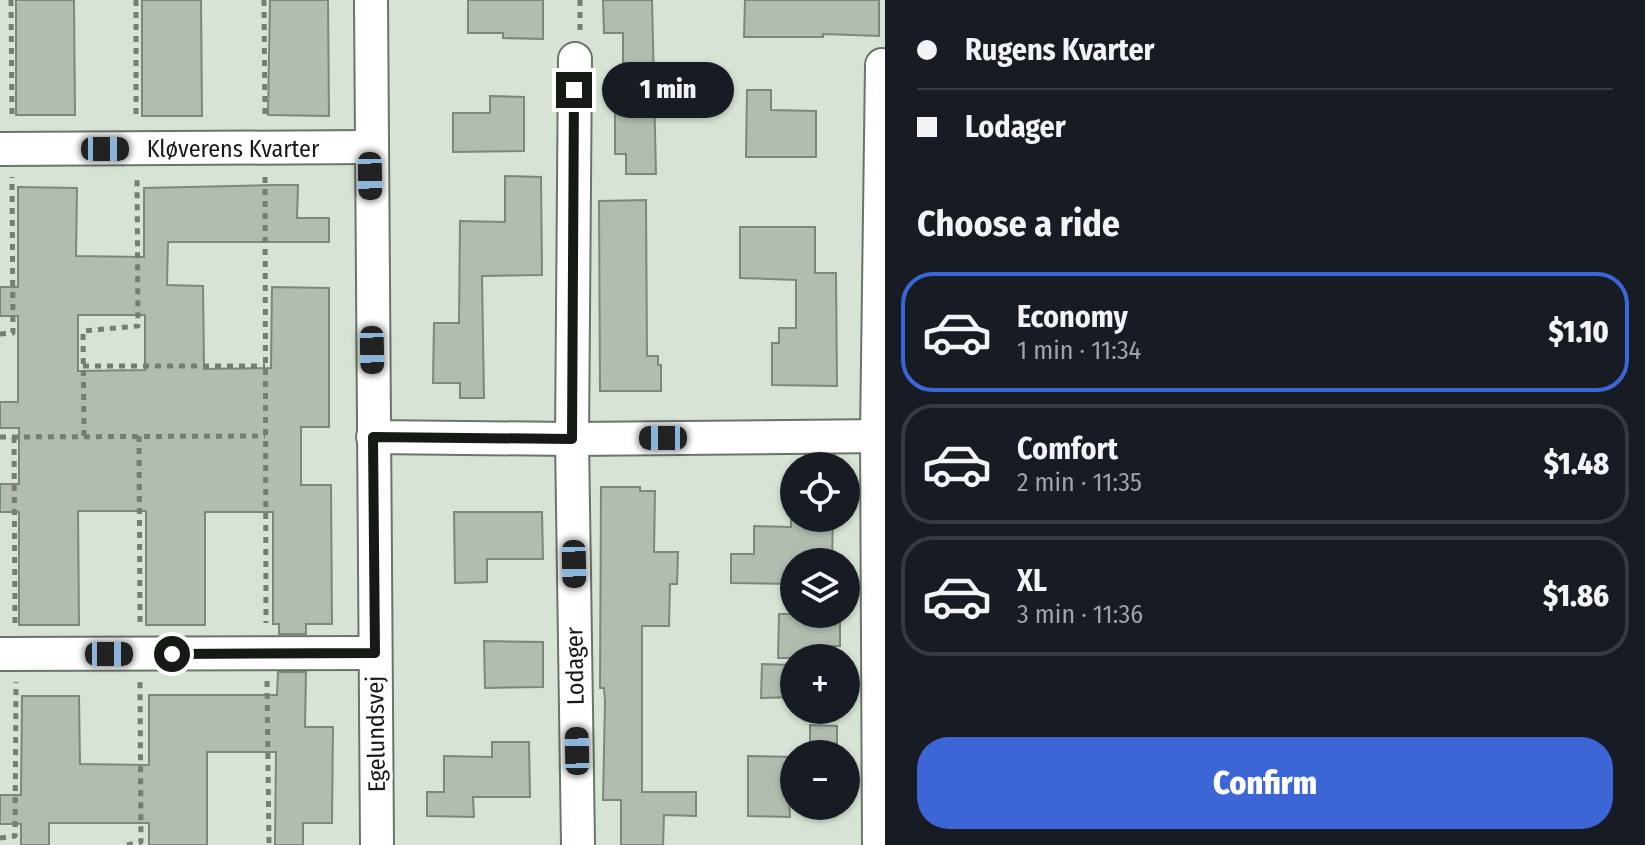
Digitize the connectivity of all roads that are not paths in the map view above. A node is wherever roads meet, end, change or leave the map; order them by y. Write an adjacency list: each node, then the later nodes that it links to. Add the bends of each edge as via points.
1 (371, 0): 4 (street, Egelundsvej)
2 (575, 59): 8 (street, Lodager)
3 (882, 65): 6 (street)
4 (370, 147): 5 (street, Kløverens Kvarter); 7 (street, Egelundsvej)
5 (0, 149)
6 (881, 436): 8 (street); 13 (street)
7 (373, 437): 8 (street); 9 (street, Egelundsvej)
8 (572, 439): 12 (street, Lodager)
9 (375, 653): 10 (street); 11 (street, Egelundsvej)
10 (0, 654)
11 (377, 845)
12 (578, 845)
13 (879, 845)

